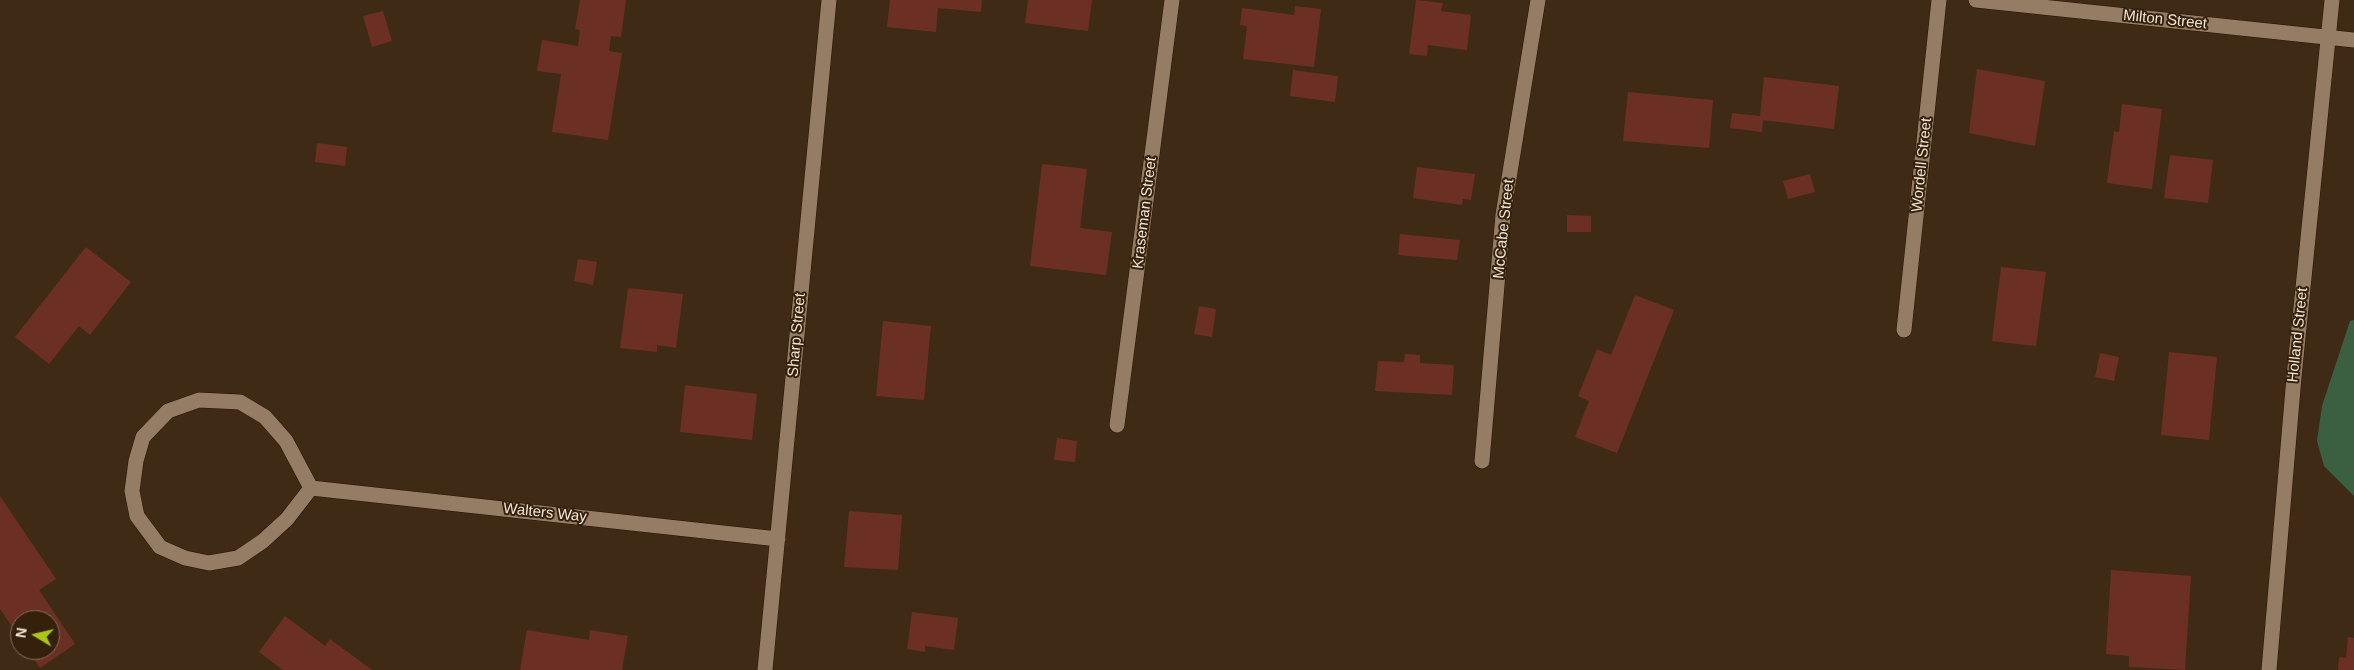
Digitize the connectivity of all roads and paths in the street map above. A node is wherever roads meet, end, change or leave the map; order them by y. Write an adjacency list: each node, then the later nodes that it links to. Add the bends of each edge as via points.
1 (830, 0): 13 (street, Sharp Street)
2 (1172, 0): 10 (street, Kraseman Street)
3 (1538, 0): 11 (street, McCabe Street, via 1503,214)
4 (1939, 0): 9 (street, Wordell Street)
5 (1976, 0): 7 (street, Milton Street)
6 (2332, 0): 7 (street, Holland Street)
7 (2328, 38): 8 (street, Milton Street); 15 (street, Holland Street)
8 (2354, 40)
9 (1904, 330)
10 (1117, 425)
11 (1482, 461)
12 (311, 488): 12 (street, via 286,441 265,417 240,402 199,400 168,411 143,437 132,491 137,516 160,547 185,558 208,563 238,558 263,541 287,519); 13 (street, Walters Way)
13 (778, 539): 14 (street, Sharp Street)
14 (765, 670)
15 (2269, 670)

